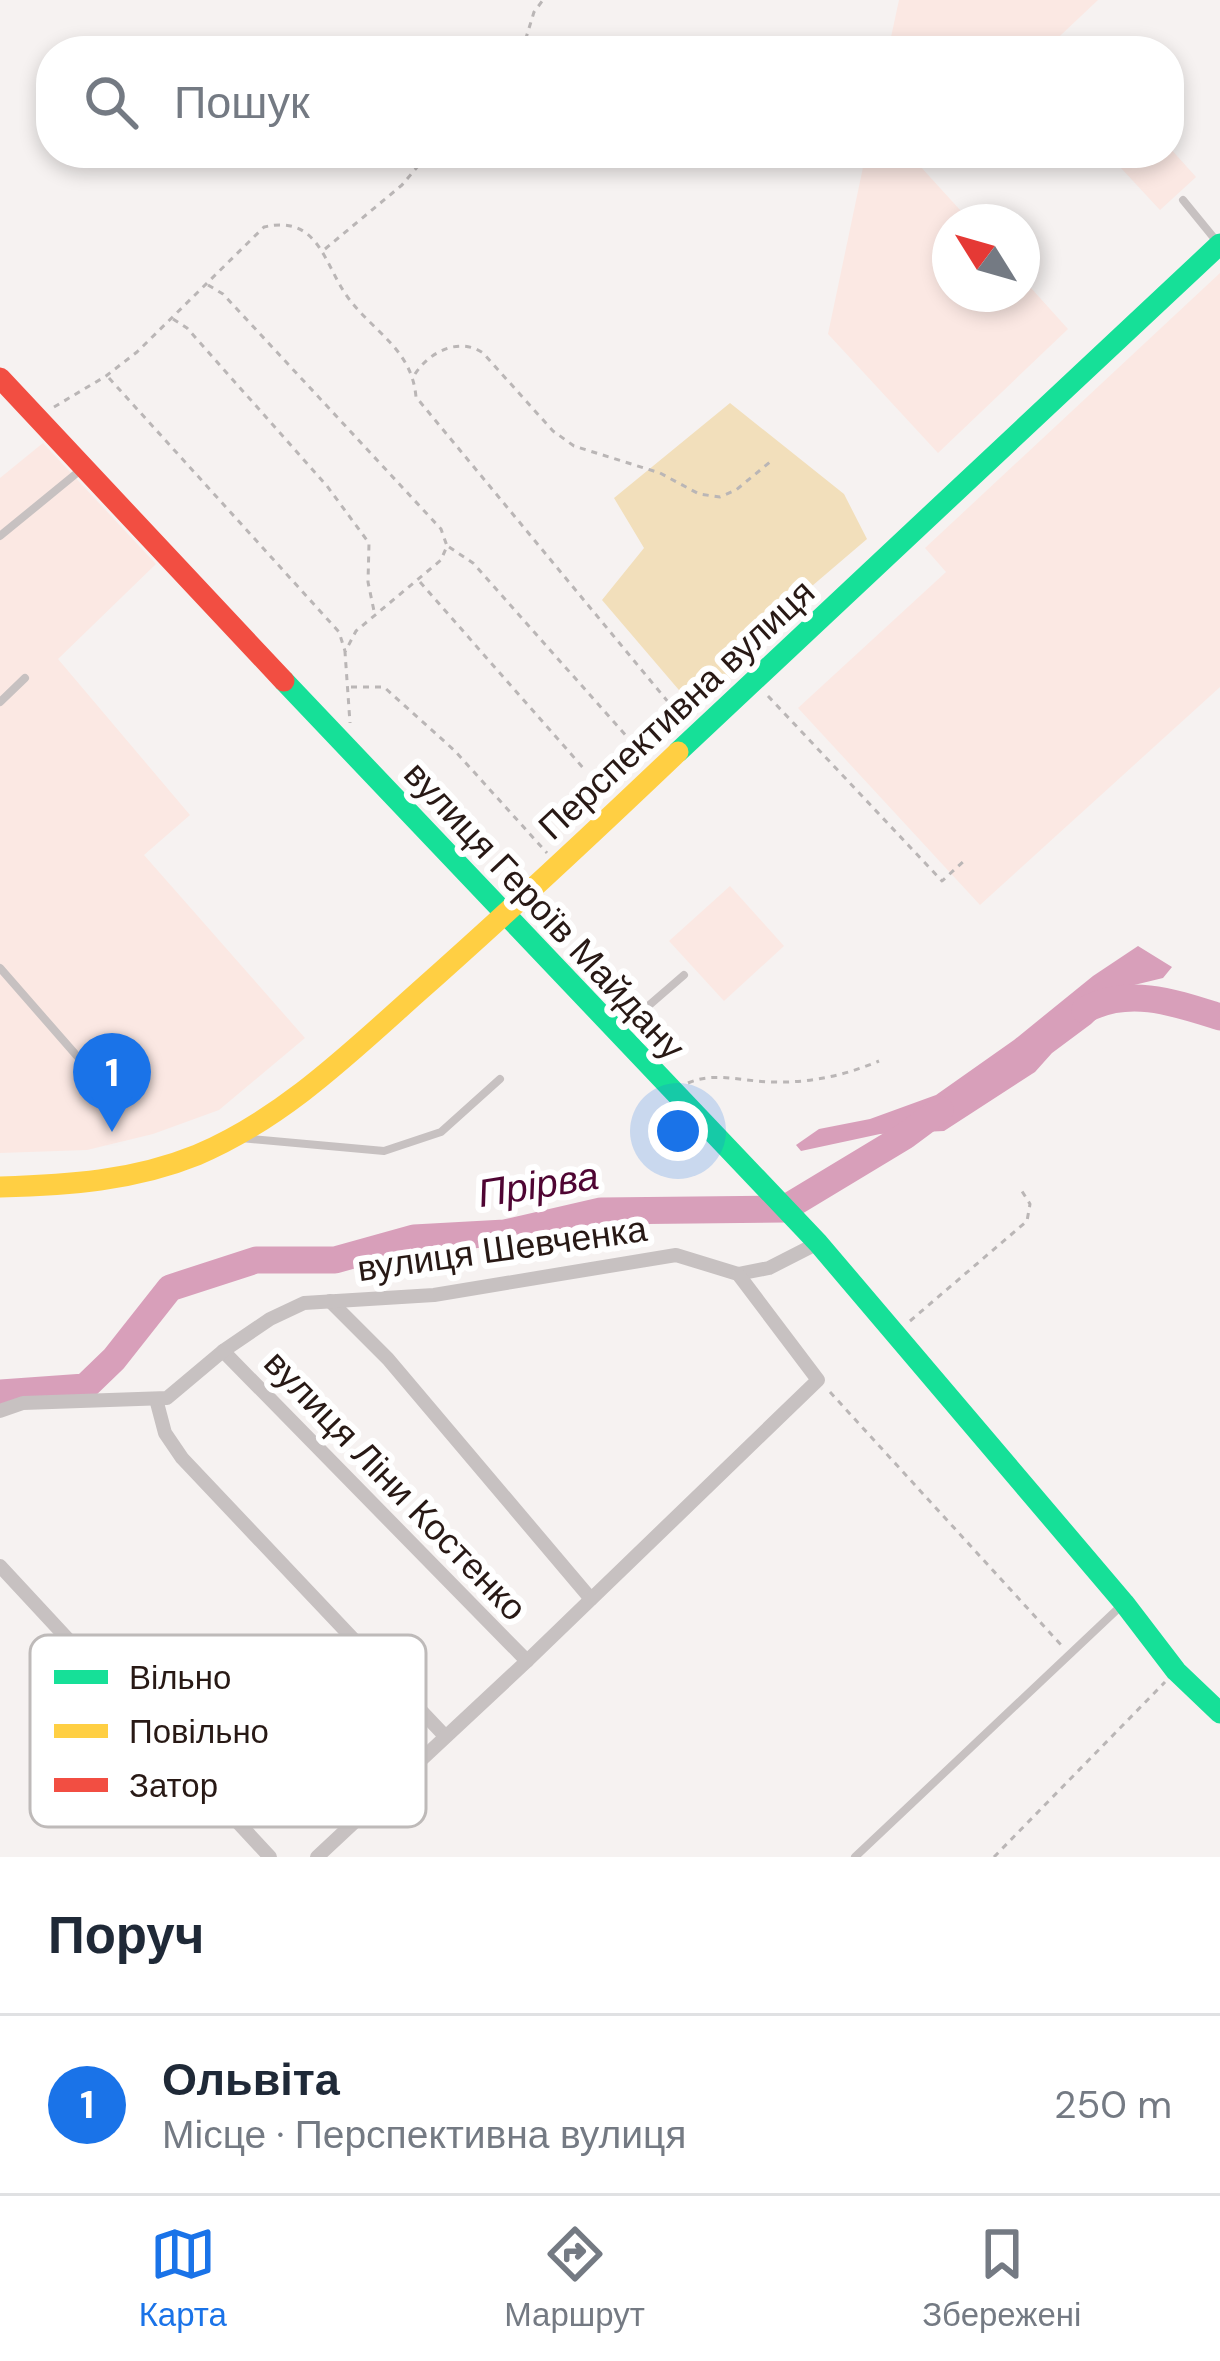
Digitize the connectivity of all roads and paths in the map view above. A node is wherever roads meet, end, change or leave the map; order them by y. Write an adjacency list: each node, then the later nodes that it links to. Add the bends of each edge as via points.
1 (543, 0): 2 (path)
2 (527, 36)
3 (416, 168): 6 (path)
4 (1183, 200): 5 (lane)
5 (1220, 244): 21 (street, Перспективна вулиця)
6 (324, 250): 7 (path, via 301,230 264,227); 9 (path, via 348,298)
7 (208, 286): 8 (path); 16 (path, via 441,529)
8 (173, 319): 10 (path); 18 (path, via 369,543)
9 (414, 375): 13 (path, via 422,363 471,344 574,446 699,494 736,490); 24 (path, via 416,397)
10 (106, 376): 12 (path); 19 (path, via 339,632)
11 (0, 378): 12 (street, вулиця Героїв Майдану)
12 (37, 417): 14 (street, вулиця Героїв Майдану)
13 (770, 462)
14 (84, 467): 15 (lane); 25 (street, вулиця Героїв Майдану)
15 (0, 536)
16 (447, 546): 17 (path); 26 (path, via 473,563)
17 (419, 580): 18 (path); 27 (path)
18 (375, 613): 19 (path)
19 (345, 652): 22 (path)
20 (25, 678): 23 (lane)
21 (754, 681): 24 (street, Перспективна вулиця); 28 (path, via 942,881)
22 (349, 687): 25 (path, via 353,720); 29 (path, via 384,687 455,751)
23 (0, 702)
24 (696, 736): 29 (street, Перспективна вулиця)
25 (338, 739): 30 (street, вулиця Героїв Майдану)
26 (629, 739)
27 (585, 770)
28 (964, 860)
29 (558, 866): 30 (street, Перспективна вулиця)
30 (504, 916): 33 (street, вулиця Героїв Майдану); 38 (street, Перспективна вулиця, via 311,1087)
31 (0, 968): 36 (lane)
32 (684, 975): 33 (lane)
33 (616, 1034): 37 (street, вулиця Героїв Майдану)
34 (879, 1061): 37 (path, via 844,1076 705,1076)
35 (500, 1079): 38 (lane, via 441,1132 384,1151)
36 (98, 1080)
37 (670, 1090): 41 (street, вулиця Героїв Майдану)
38 (233, 1137): 39 (street, Перспективна вулиця, via 140,1174)
39 (0, 1186)
40 (1020, 1188): 44 (path, via 1030,1204 1027,1221)
41 (818, 1244): 42 (street); 44 (street, вулиця Героїв Майдану)
42 (738, 1274): 43 (street, вулиця Шевченка, via 676,1255 434,1295); 46 (street)
43 (330, 1301): 45 (street, вулиця Шевченка, via 304,1303); 50 (street)
44 (895, 1334): 51 (street, вулиця Героїв Майдану)
45 (223, 1351): 47 (street, вулиця Шевченка); 55 (street, вулиця Ліни Костенко)
46 (818, 1380): 50 (street); 54 (path)
47 (156, 1399): 48 (street, via 22,1403); 53 (street, via 182,1458)
48 (0, 1411)
49 (0, 1566): 52 (street)
50 (591, 1599): 55 (street)
51 (1124, 1603): 54 (lane); 56 (street, вулиця Героїв Майдану)
52 (64, 1635)
53 (349, 1635)
54 (1072, 1656): 65 (lane)
55 (527, 1661): 59 (street)
56 (1176, 1671): 57 (street, вулиця Героїв Майдану); 66 (path)
57 (1220, 1713)
58 (426, 1716): 59 (street)
59 (444, 1735): 60 (street)
60 (426, 1752)
61 (242, 1827): 63 (street)
62 (347, 1827): 64 (street)
63 (270, 1857)
64 (316, 1857)
65 (855, 1857)
66 (994, 1857)

